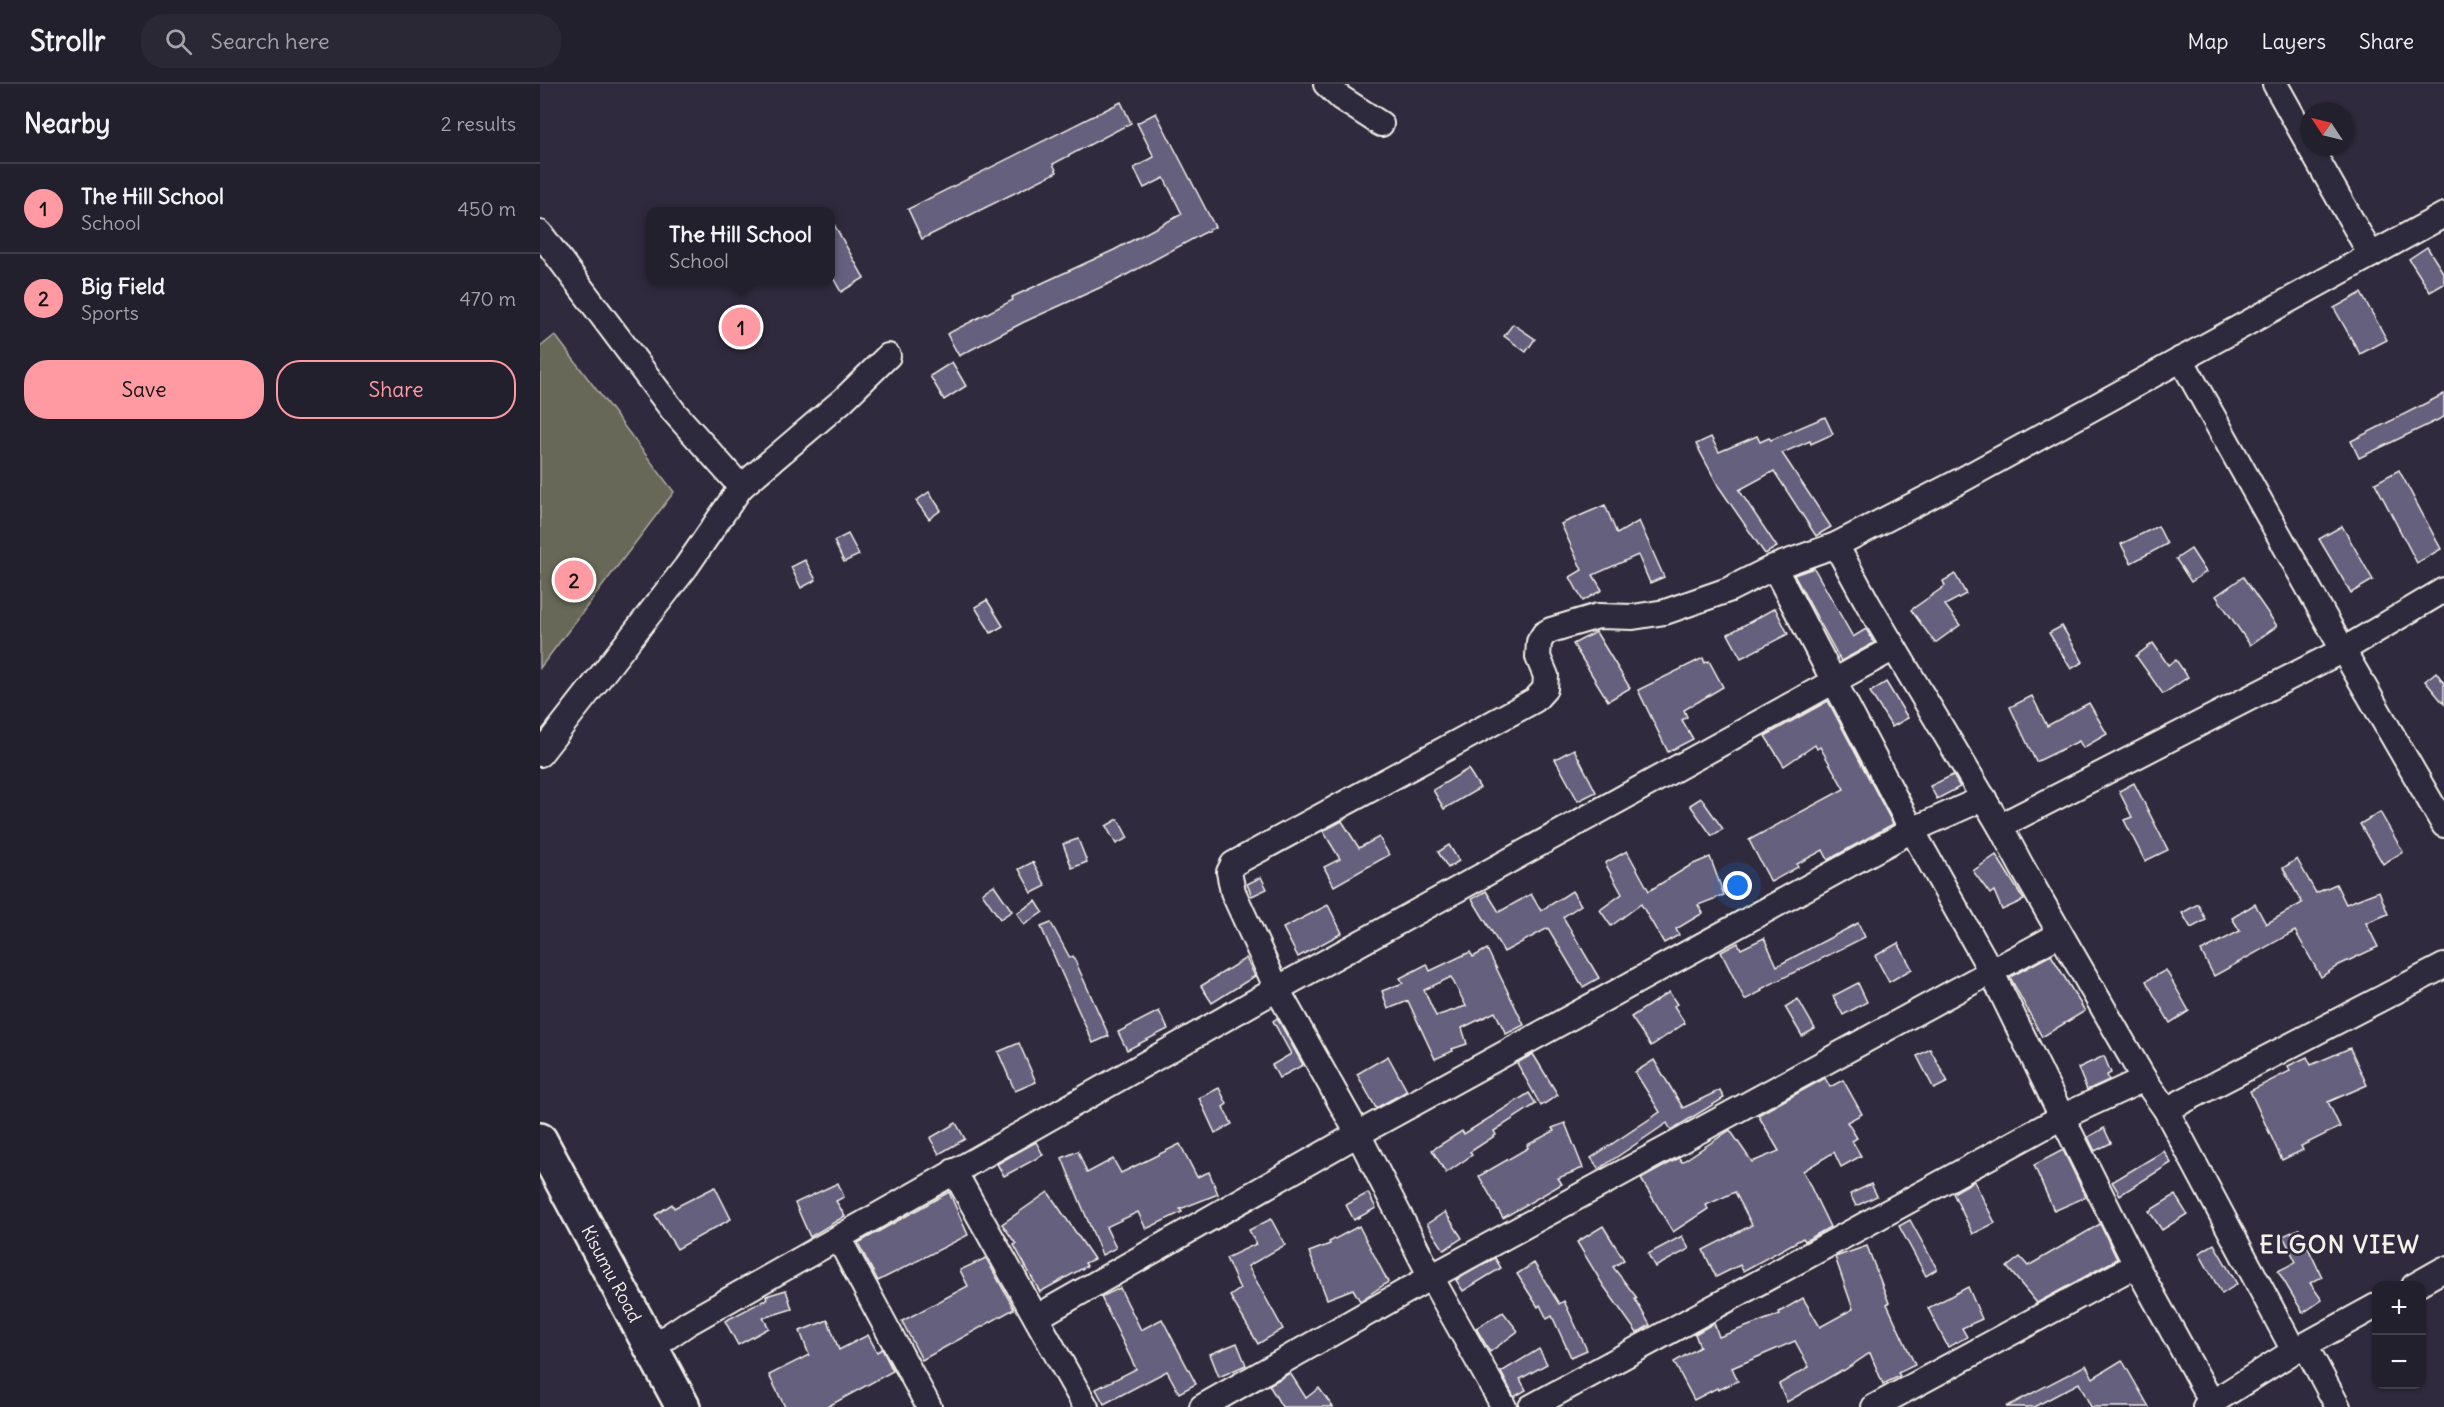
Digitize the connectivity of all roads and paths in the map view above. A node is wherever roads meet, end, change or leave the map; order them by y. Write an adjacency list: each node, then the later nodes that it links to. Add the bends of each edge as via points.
1 (1326, 84): 3 (street)
2 (2275, 84): 4 (street)
3 (1381, 124)
4 (2300, 128)
5 (2316, 156): 8 (street)
6 (2444, 215): 8 (street)
7 (540, 232): 11 (street, via 674,412)
8 (2371, 255): 10 (street)
9 (888, 356): 11 (street)
10 (2181, 359): 12 (street); 16 (street)
11 (741, 487): 18 (street, via 686,567)
12 (1836, 545): 13 (street); 15 (street)
13 (1774, 567): 17 (street); 26 (street, via 1728,590 1665,612 1633,617 1598,616 1551,630 1539,642 1538,657 1546,676 1545,689 1535,700 1233,864 1229,872 1233,892)
14 (2444, 590): 16 (street)
15 (1894, 648): 17 (street); 19 (street)
16 (2343, 650): 20 (street); 21 (street)
17 (1833, 682): 22 (street); 26 (street)
18 (540, 754)
19 (1984, 798): 21 (street); 22 (street)
20 (2444, 825)
21 (2000, 826): 23 (street)
22 (1912, 830): 25 (street); 30 (street)
23 (2060, 934): 25 (street); 27 (street)
24 (2444, 966): 28 (street)
25 (1992, 972): 29 (street); 36 (street)
26 (1277, 989): 30 (street); 32 (street)
27 (2144, 1079): 28 (street); 29 (street)
28 (2166, 1110): 41 (street)
29 (2062, 1117): 34 (street); 48 (street)
30 (1358, 1134): 36 (street); 39 (street)
31 (540, 1140): 40 (highway, Kisumu Road)
32 (954, 1171): 33 (street); 39 (street)
33 (839, 1239): 40 (street, via 688,1323); 44 (street)
34 (2136, 1265): 42 (street); 49 (street)
35 (2444, 1269): 37 (street)
36 (1431, 1277): 46 (street); 47 (street)
37 (2423, 1281)
38 (2372, 1308): 41 (street)
39 (1037, 1317): 45 (street)
40 (651, 1348): 43 (highway, Kisumu Road)
41 (2300, 1348): 42 (street); 50 (street)
42 (2208, 1405)
43 (683, 1407)
44 (929, 1407)
45 (1086, 1407)
46 (1202, 1407)
47 (1504, 1407)
48 (1531, 1407)
49 (1874, 1407)
50 (2337, 1407)

